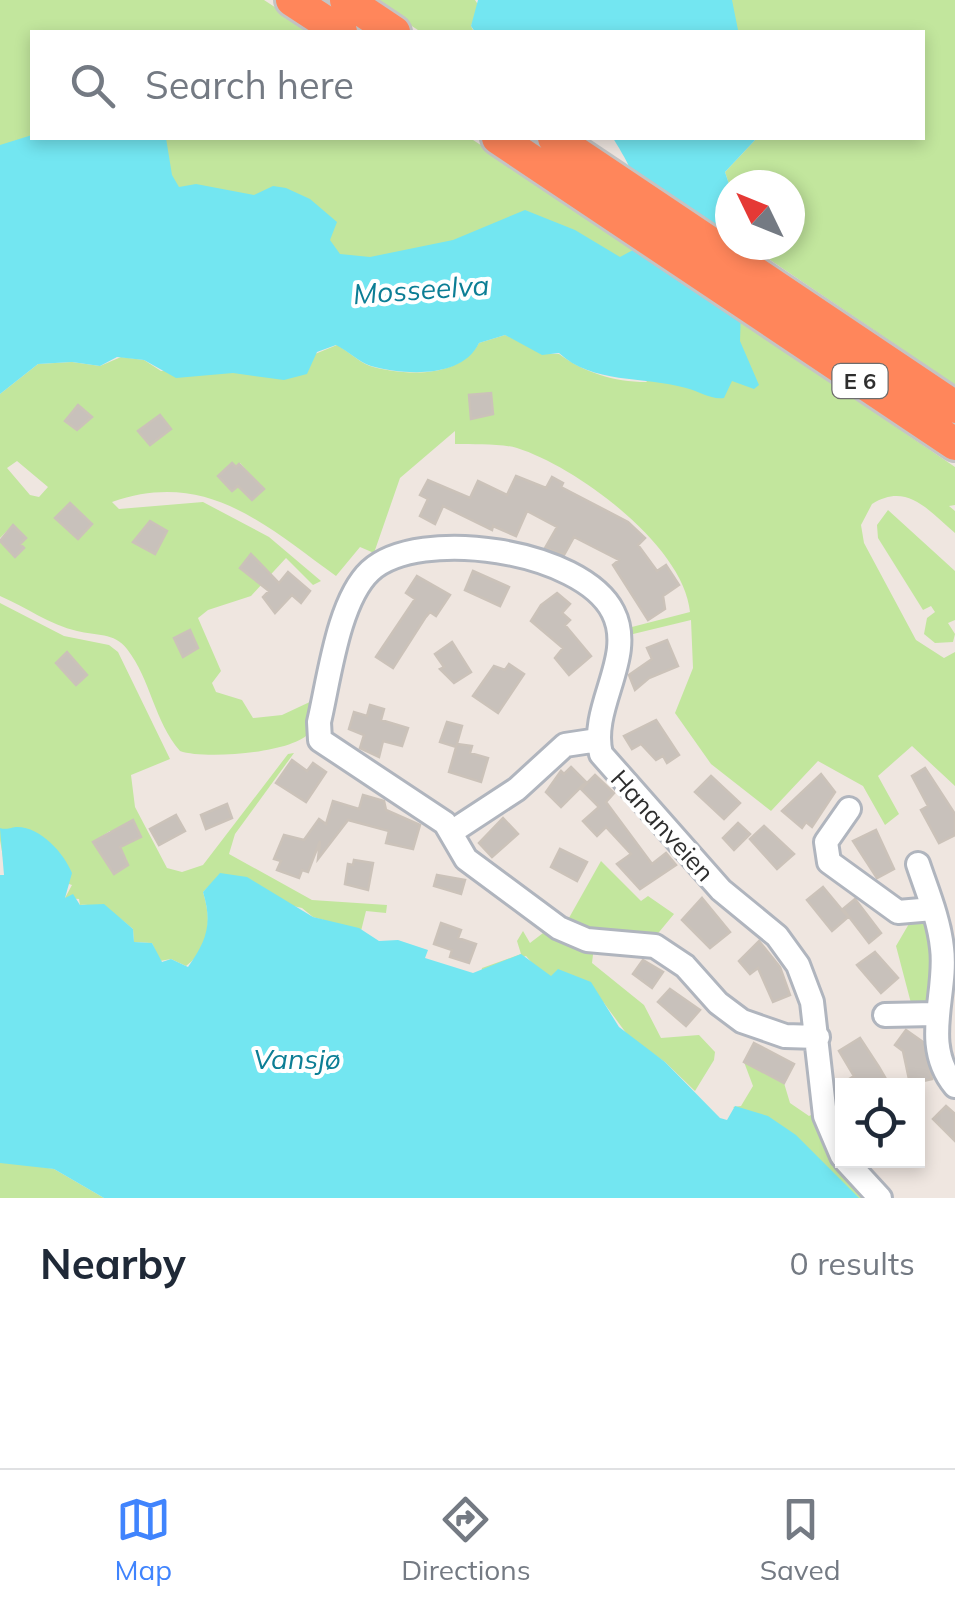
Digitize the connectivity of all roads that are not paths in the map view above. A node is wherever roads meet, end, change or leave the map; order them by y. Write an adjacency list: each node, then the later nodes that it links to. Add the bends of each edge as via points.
1 (292, 0): 3 (highway)
2 (346, 0): 4 (highway)
3 (338, 30)
4 (391, 30)
5 (501, 140): 8 (highway, E 6)
6 (557, 140): 7 (highway, E 6)
7 (955, 407)
8 (955, 444)
9 (598, 740): 11 (street, via 566,745 518,789); 11 (street, Hananveien, via 620,641 613,612 587,584 520,555 412,549 392,556 370,571 349,600 318,734 324,745); 17 (street, Hananveien, via 619,778 722,890 786,948 812,1002)
10 (849, 809): 13 (street, via 826,842 829,862 898,912)
11 (453, 831): 17 (street, Hananveien, via 475,866 559,928 587,940 655,946 742,1021 785,1036)
12 (918, 864): 13 (street)
13 (933, 910): 14 (street)
14 (949, 952): 15 (street)
15 (934, 1014): 16 (street); 18 (street)
16 (884, 1015)
17 (818, 1037): 19 (street, Hananveien, via 825,1116)
18 (955, 1086)
19 (835, 1138)
20 (853, 1168): 21 (street, Hananveien)
21 (880, 1198)

